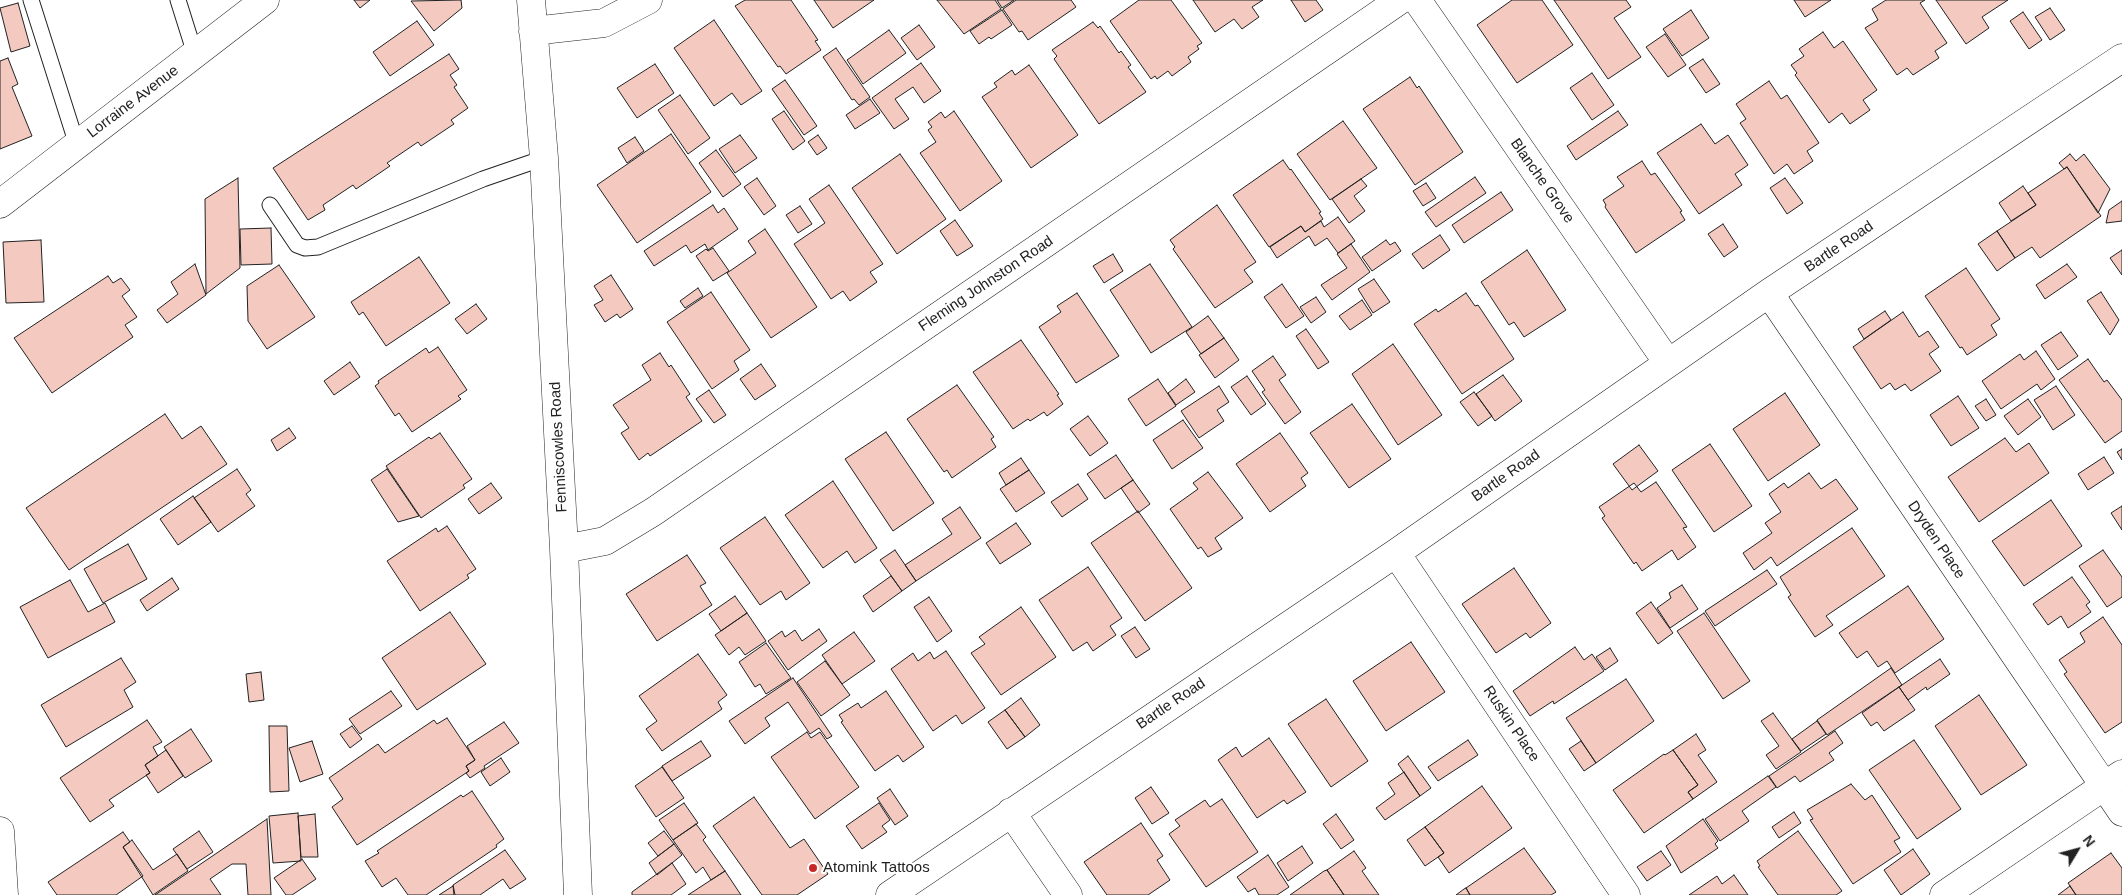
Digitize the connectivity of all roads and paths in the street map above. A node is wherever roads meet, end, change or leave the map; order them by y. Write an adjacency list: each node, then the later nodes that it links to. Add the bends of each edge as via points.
1 (31, 0): 11 (lane)
2 (178, 0): 9 (lane)
3 (265, 0): 9 (street, Lorraine Avenue)
4 (532, 0): 8 (street, Fenniscowles Road)
5 (648, 0): 8 (street, via 604,23)
6 (1400, 0): 17 (street, Fleming Johnston Road, via 654,512 605,541)
7 (1417, 0): 16 (street, Blanche Grove)
8 (533, 31): 12 (street, Fenniscowles Road)
9 (195, 54): 11 (street, Lorraine Avenue)
10 (2122, 58): 15 (street, Bartle Road)
11 (77, 144): 13 (street, Lorraine Avenue)
12 (544, 158): 14 (lane, via 318,248 297,245); 17 (street, Fenniscowles Road)
13 (0, 204)
14 (270, 205)
15 (1769, 294): 16 (street, Bartle Road); 19 (street, Dryden Place)
16 (1668, 363): 18 (street, Bartle Road)
17 (564, 549): 24 (street, Fenniscowles Road)
18 (1396, 553): 20 (street, Bartle Road); 27 (street, Ruskin Place)
19 (2113, 780): 21 (street, Dryden Place); 28 (street)
20 (1011, 812): 25 (street, Bartle Road); 26 (street)
21 (2122, 812)
22 (0, 831): 23 (street)
23 (4, 895)
24 (578, 895)
25 (890, 895)
26 (1068, 895)
27 (1626, 895)
28 (1944, 895)

